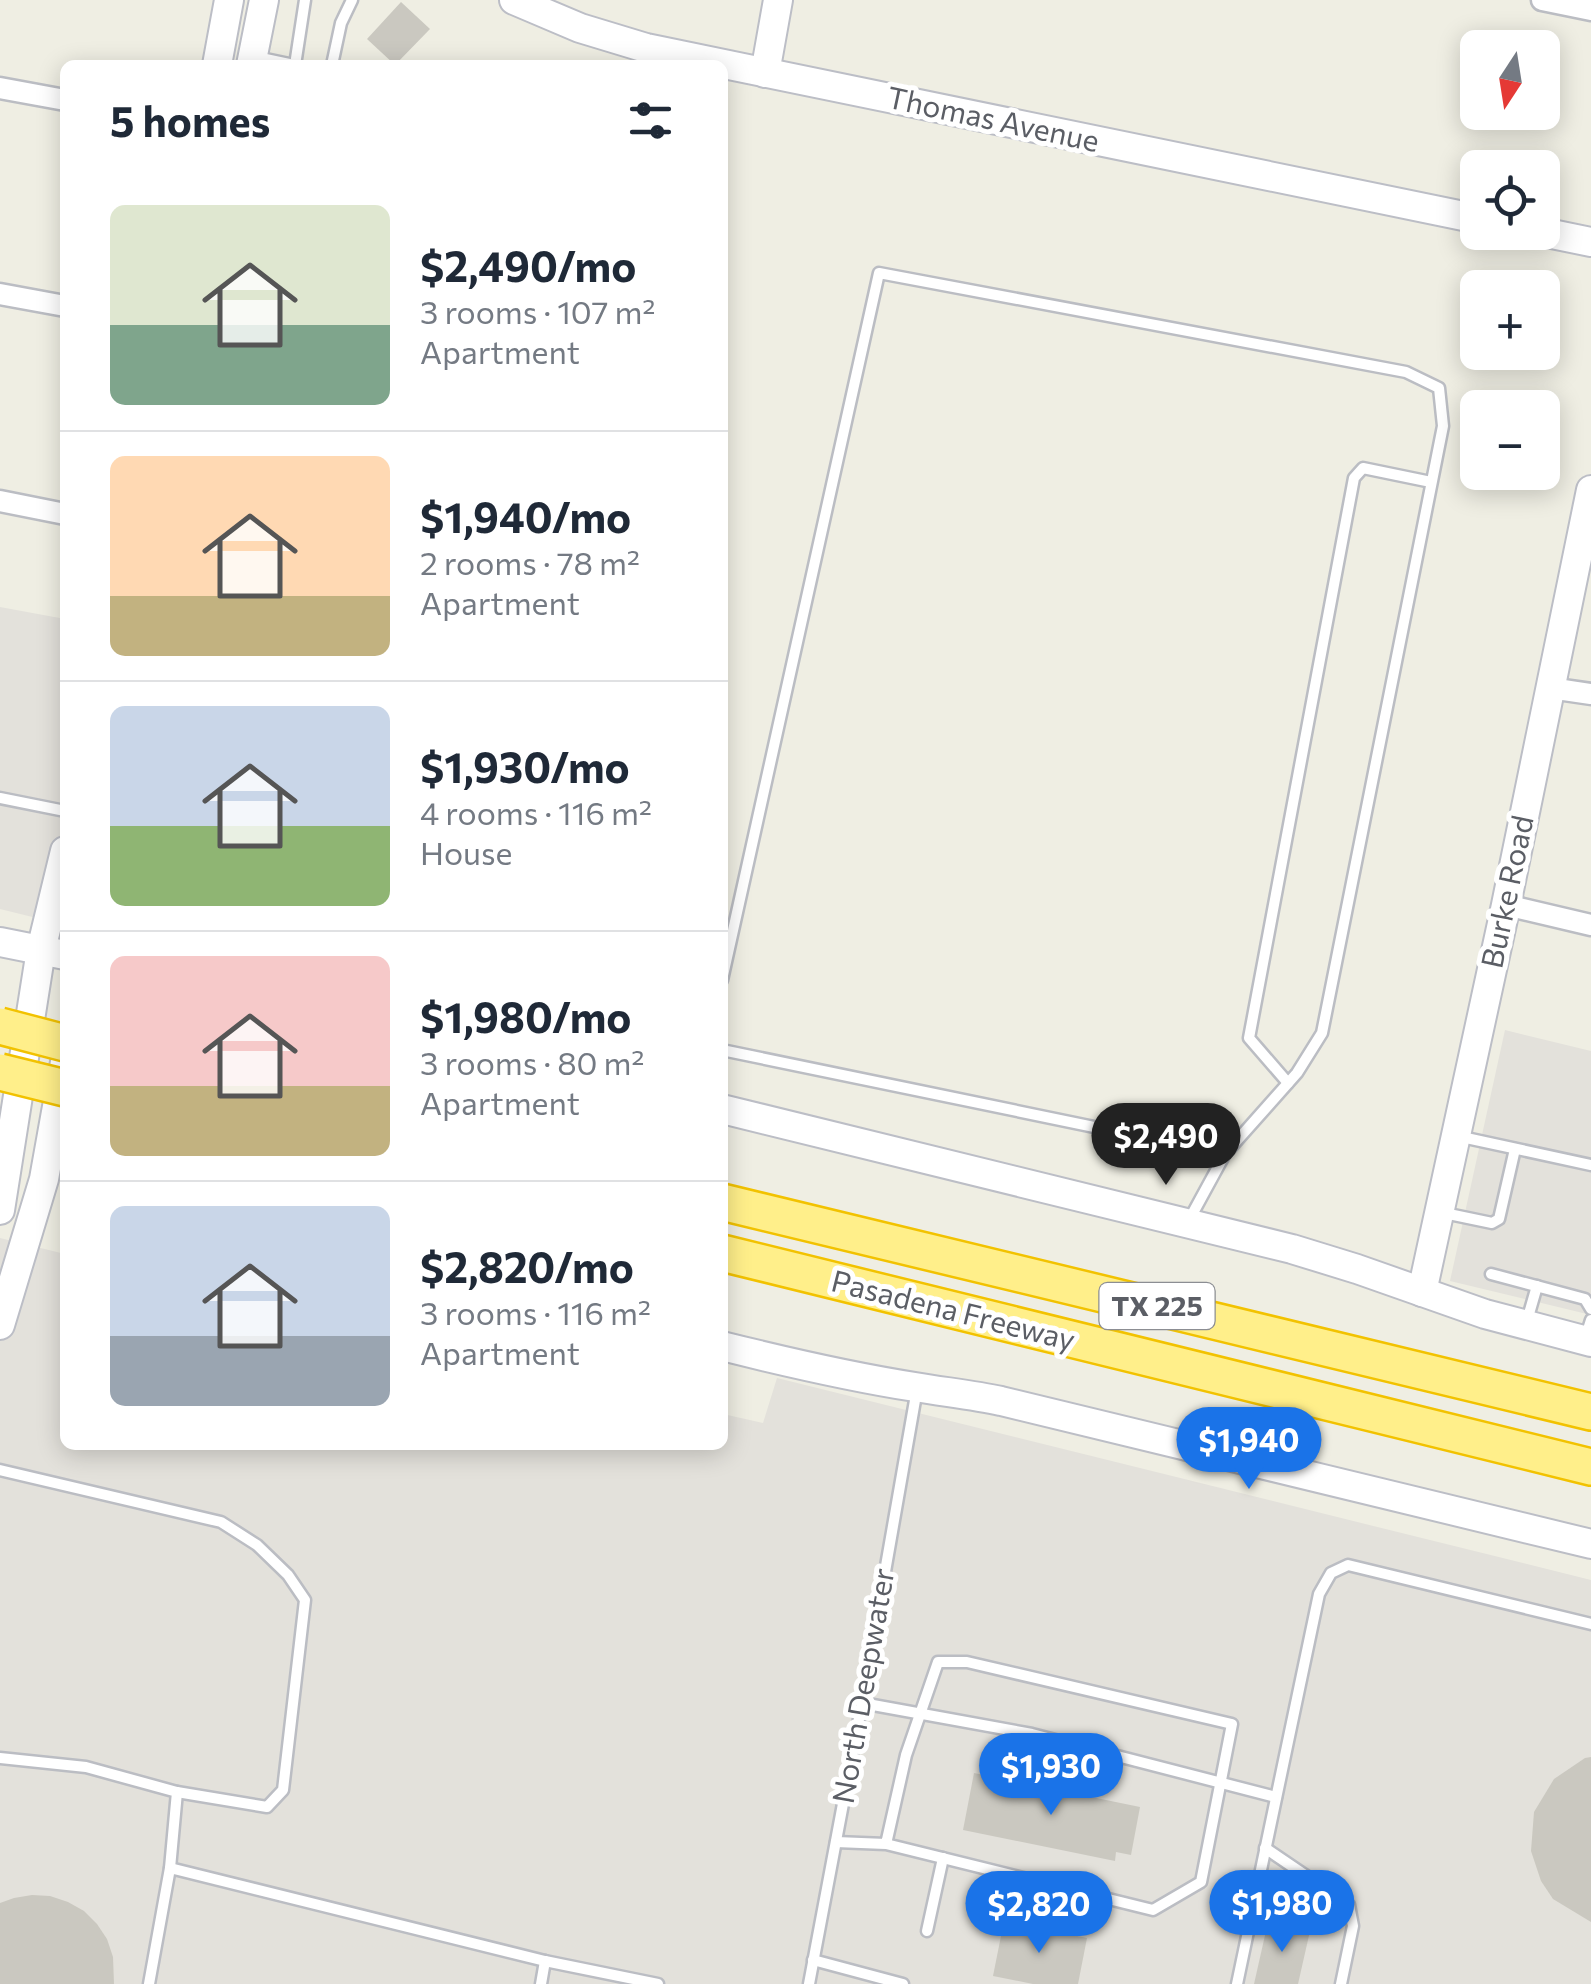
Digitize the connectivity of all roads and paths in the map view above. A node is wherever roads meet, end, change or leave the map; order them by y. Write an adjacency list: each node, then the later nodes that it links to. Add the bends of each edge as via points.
1 (229, 0): 9 (main road)
2 (264, 0): 10 (main road)
3 (305, 0): 11 (lane)
4 (352, 0): 12 (lane)
5 (778, 0): 15 (main road)
6 (1542, 0): 8 (street)
7 (526, 3): 13 (main road, Thomas Avenue, via 580,28)
8 (1591, 10)
9 (218, 60)
10 (252, 60)
11 (295, 60)
12 (333, 60)
13 (703, 60)
14 (728, 65): 15 (main road, Thomas Avenue)
15 (764, 73): 18 (main road, Thomas Avenue)
16 (0, 88): 17 (street)
17 (60, 99)
18 (1460, 215)
19 (1560, 236): 20 (main road)
20 (1591, 242)
21 (0, 294): 22 (street)
22 (60, 305)
23 (1432, 482): 36 (lane, via 1442,426 1439,388 1406,372 879,273); 41 (lane, via 1322,1032); 41 (lane, via 1363,468 1354,478 1249,1038)
24 (1591, 490): 27 (main road, Burke Road)
25 (0, 501): 26 (street)
26 (60, 513)
27 (1550, 688): 28 (street); 32 (main road, Burke Road)
28 (1591, 694)
29 (0, 798): 30 (lane)
30 (60, 810)
31 (60, 893): 35 (main road)
32 (1506, 905): 33 (street); 45 (main road, Burke Road)
33 (1591, 926)
34 (0, 942): 35 (main road)
35 (53, 952): 49 (main road)
36 (728, 953)
37 (0, 1026): 38 (highway, bridge)
38 (60, 1041)
39 (728, 1051): 47 (lane)
40 (0, 1072): 42 (highway, bridge)
41 (1288, 1083): 47 (lane)
42 (60, 1087)
43 (728, 1110): 54 (main road)
44 (60, 1122): 50 (main road)
45 (1456, 1136): 46 (lane); 53 (main road, Burke Road)
46 (1515, 1148): 48 (lane); 53 (lane, via 1499,1219)
47 (1225, 1154): 54 (lane)
48 (1591, 1165)
49 (3, 1168): 50 (main road); 52 (main road)
50 (55, 1181): 60 (main road)
51 (728, 1203): 65 (highway, Pasadena Freeway / TX 225)
52 (0, 1210)
53 (1439, 1212): 58 (main road, Burke Road)
54 (1187, 1223): 58 (main road)
55 (728, 1254): 66 (highway, Pasadena Freeway / TX 225)
56 (1491, 1274): 57 (lane)
57 (1538, 1286): 59 (lane, via 1585,1300); 61 (lane)
58 (1422, 1292): 61 (main road)
59 (1591, 1309)
60 (0, 1325)
61 (1526, 1325): 62 (main road)
62 (1589, 1334)
63 (728, 1347): 64 (main road)
64 (917, 1388): 68 (main road, via 1001,1401); 70 (lane, North Deepwater)
65 (1591, 1412)
66 (1591, 1467)
67 (0, 1470): 74 (lane, via 221,1522 257,1545 304,1600 283,1790 267,1807)
68 (1591, 1544)
69 (1591, 1624): 75 (lane, via 1348,1566 1332,1573 1319,1594)
70 (862, 1703): 71 (lane); 76 (lane, North Deepwater)
71 (920, 1715): 73 (lane, via 1032,1734); 73 (lane, via 938,1662 966,1662 1232,1724); 77 (lane)
72 (0, 1758): 74 (lane, via 86,1767)
73 (1220, 1783): 75 (lane); 79 (lane, via 1201,1882 1154,1910)
74 (177, 1792): 80 (lane)
75 (1276, 1797): 78 (lane)
76 (836, 1842): 77 (lane); 82 (lane, North Deepwater)
77 (886, 1844): 79 (lane)
78 (1265, 1848): 89 (lane); 90 (lane, via 1349,1905 1353,1926)
79 (943, 1858): 81 (lane)
80 (170, 1868): 83 (lane); 84 (lane)
81 (927, 1931)
82 (814, 1960): 87 (lane, North Deepwater); 88 (lane)
83 (545, 1961): 85 (lane); 86 (lane)
84 (149, 1984)
85 (540, 1984)
86 (658, 1984)
87 (809, 1984)
88 (902, 1984)
89 (1236, 1984)
90 (1342, 1984)

